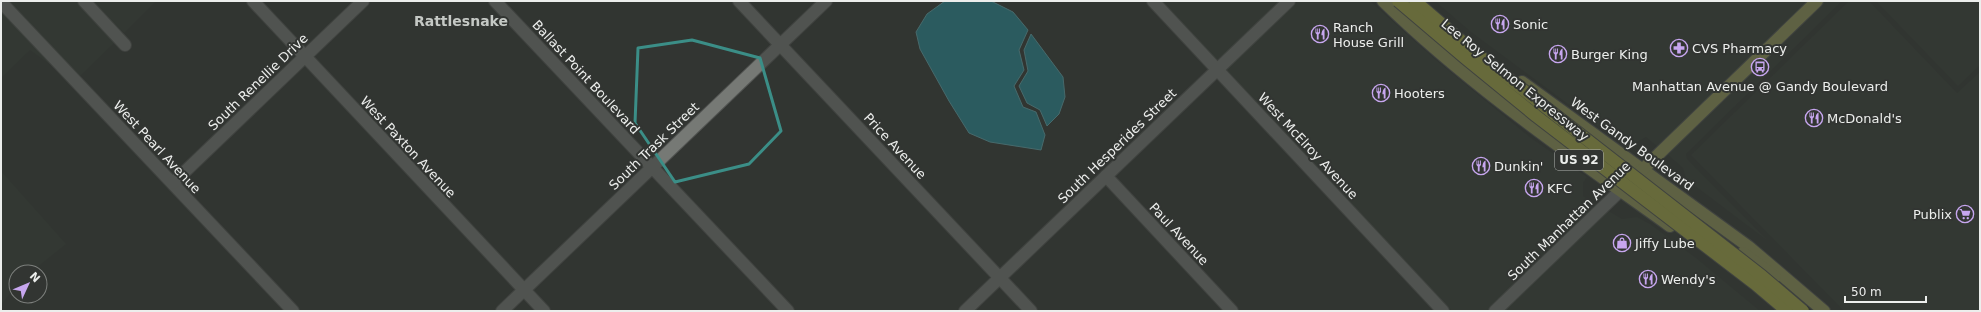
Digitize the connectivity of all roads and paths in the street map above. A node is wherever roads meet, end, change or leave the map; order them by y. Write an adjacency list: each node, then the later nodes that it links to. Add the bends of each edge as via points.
1 (85, 1): 14 (street)
2 (253, 1): 16 (street, West Paxton Avenue)
3 (363, 1): 16 (street, South Renellie Drive)
4 (495, 1): 18 (street, Ballast Point Boulevard)
5 (739, 1): 15 (street, Price Avenue)
6 (826, 1): 15 (street, South Trask Street)
7 (1153, 1): 17 (street, West McElroy Avenue)
8 (1289, 1): 17 (street, South Hesperides Street)
9 (1415, 1): 36 (highway, Lee Roy Selmon Expressway, bridge, via 1472,50 1762,276)
10 (1424, 1): 19 (main road, West Gandy Boulevard / US 92, via 1507,71)
11 (1817, 1): 19 (main road, South Manhattan Avenue)
12 (1, 2): 21 (street, West Pearl Avenue)
13 (1390, 3): 19 (main road, via 1501,93 1597,161 1624,171); 22 (main road, US 92, via 1443,55 1504,106); 35 (highway, Lee Roy Selmon Expressway, bridge)
14 (125, 45)
15 (780, 45): 18 (street, South Trask Street); 23 (street, Price Avenue)
16 (304, 57): 21 (street, South Renellie Drive); 24 (street, West Paxton Avenue)
17 (1218, 70): 20 (street, South Hesperides Street); 32 (street, West McElroy Avenue)
18 (652, 167): 24 (street, South Trask Street); 28 (street, Ballast Point Boulevard)
19 (1642, 171): 22 (main road, South Manhattan Avenue); 38 (main road, West Gandy Boulevard / US 92, via 1749,247)
20 (1106, 176): 23 (street, South Hesperides Street); 31 (street, Paul Avenue)
21 (173, 183): 25 (street, West Pearl Avenue)
22 (1621, 190): 33 (street, South Manhattan Avenue); 34 (main road, US 92, via 1724,265); 37 (main road, via 1639,187 1655,190 1667,197 1765,271 1781,280)
23 (1000, 278): 29 (street, South Hesperides Street); 30 (street, Price Avenue)
24 (524, 290): 26 (street, South Trask Street); 27 (street, West Paxton Avenue)
25 (293, 311)
26 (502, 311)
27 (544, 311)
28 (788, 311)
29 (965, 311)
30 (1031, 311)
31 (1232, 311)
32 (1443, 311)
33 (1495, 311)
34 (1780, 311)
35 (1787, 311)
36 (1803, 311)
37 (1815, 311)
38 (1824, 311)

